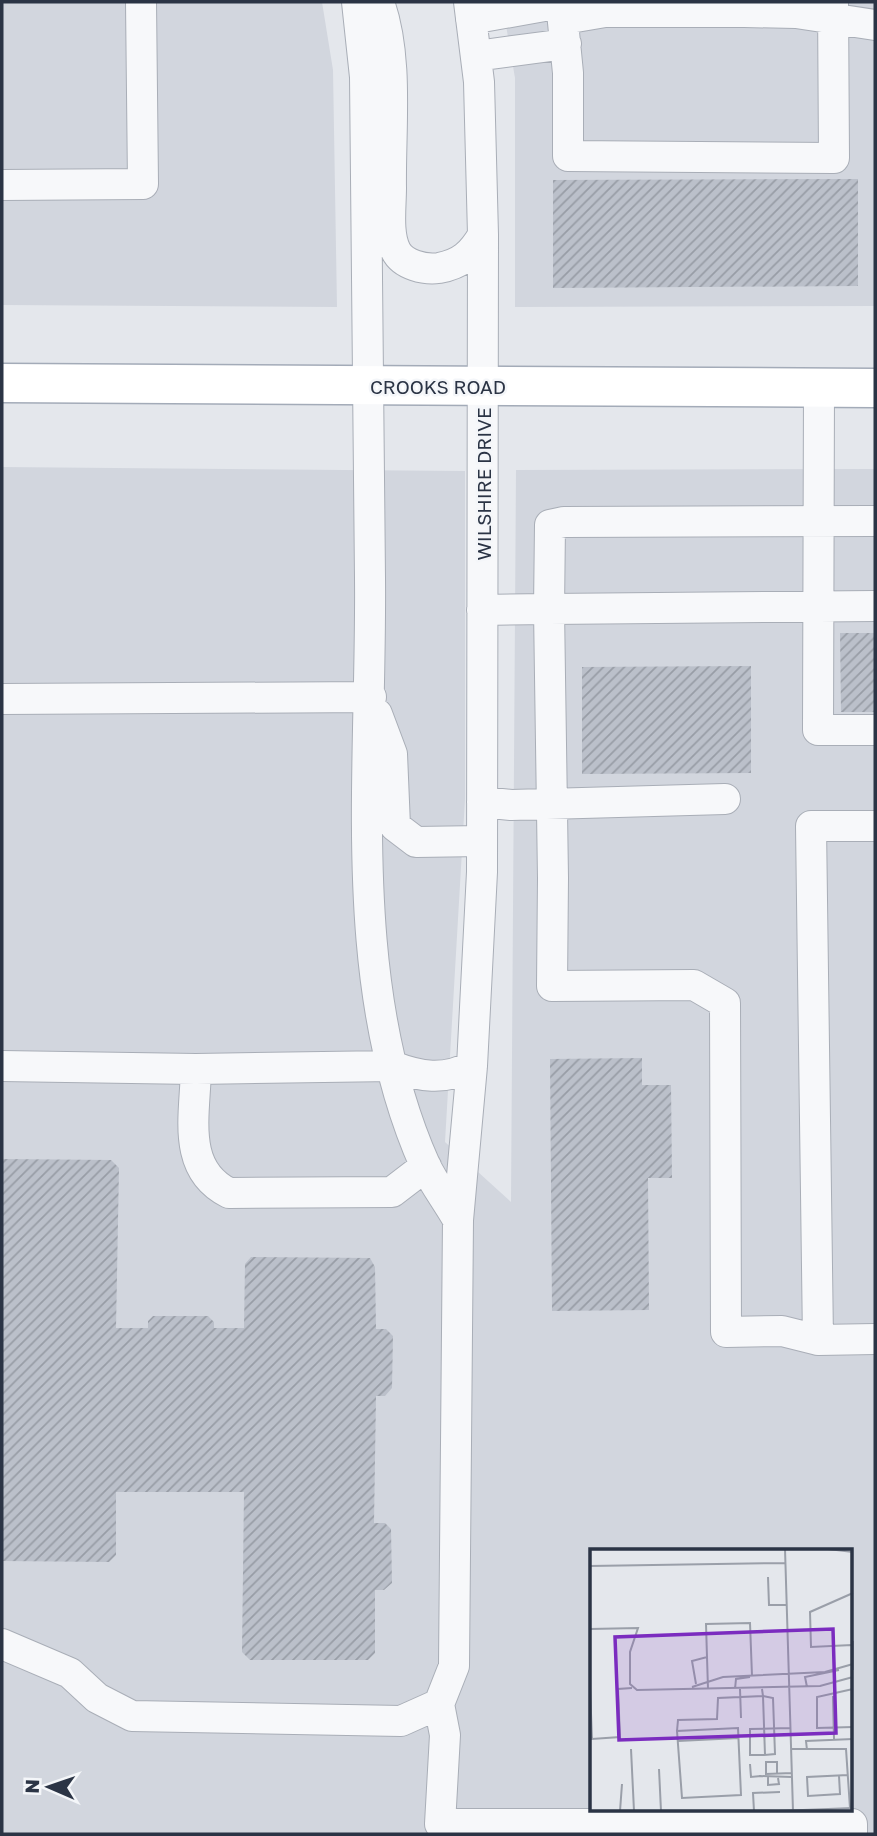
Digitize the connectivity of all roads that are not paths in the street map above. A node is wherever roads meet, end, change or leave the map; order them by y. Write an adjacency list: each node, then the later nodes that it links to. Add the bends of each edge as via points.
1 (141, 2): 9 (street, via 143,184)
2 (357, 2): 12 (street, via 365,77)
3 (379, 2): 10 (street, via 389,55 391,220 396,250 402,259 422,267 443,267 466,258)
4 (470, 11): 6 (street); 8 (street, WILSHIRE DRIVE)
5 (833, 11): 6 (street, via 605,12); 6 (street, via 834,158 568,156); 7 (street)
6 (563, 17): 8 (street)
7 (875, 25)
8 (476, 56): 10 (street, WILSHIRE DRIVE)
9 (2, 185)
10 (483, 234): 13 (street, WILSHIRE DRIVE)
11 (2, 383): 12 (main road, CROOKS ROAD)
12 (368, 386): 13 (main road, CROOKS ROAD); 22 (street)
13 (483, 386): 14 (main road, CROOKS ROAD); 20 (street, WILSHIRE DRIVE)
14 (819, 388): 15 (main road, CROOKS ROAD); 16 (street)
15 (875, 388)
16 (818, 521): 17 (street); 18 (street); 21 (street, via 550,525)
17 (875, 521)
18 (818, 606): 19 (street); 21 (street); 24 (street, via 818,730)
19 (875, 606)
20 (482, 610): 21 (street); 26 (street, WILSHIRE DRIVE)
21 (549, 610): 27 (street)
22 (371, 697): 23 (street); 29 (street, via 392,754 395,826 416,842); 31 (street, via 367,868 383,1029)
23 (2, 699)
24 (875, 730)
25 (725, 799): 27 (street)
26 (482, 802): 27 (street); 29 (street, WILSHIRE DRIVE)
27 (551, 803): 37 (street, via 552,986 694,985 725,1003 726,1332 782,1331)
28 (875, 826): 37 (street, via 811,826)
29 (482, 841): 32 (street, WILSHIRE DRIVE)
30 (2, 1066): 33 (street)
31 (392, 1066): 32 (street, via 418,1076 454,1076); 33 (street); 34 (street)
32 (471, 1066): 35 (street, WILSHIRE DRIVE)
33 (196, 1069): 34 (street, via 194,1150 211,1184 229,1193 392,1192)
34 (426, 1166): 35 (street)
35 (458, 1220): 39 (street, WILSHIRE DRIVE, via 453,1666)
36 (875, 1339): 37 (street)
37 (818, 1340)
38 (2, 1644): 39 (street, via 70,1673 97,1698 132,1716 401,1721)
39 (439, 1704): 40 (street, via 445,1735 440,1824 852,1824)
40 (852, 1834)

